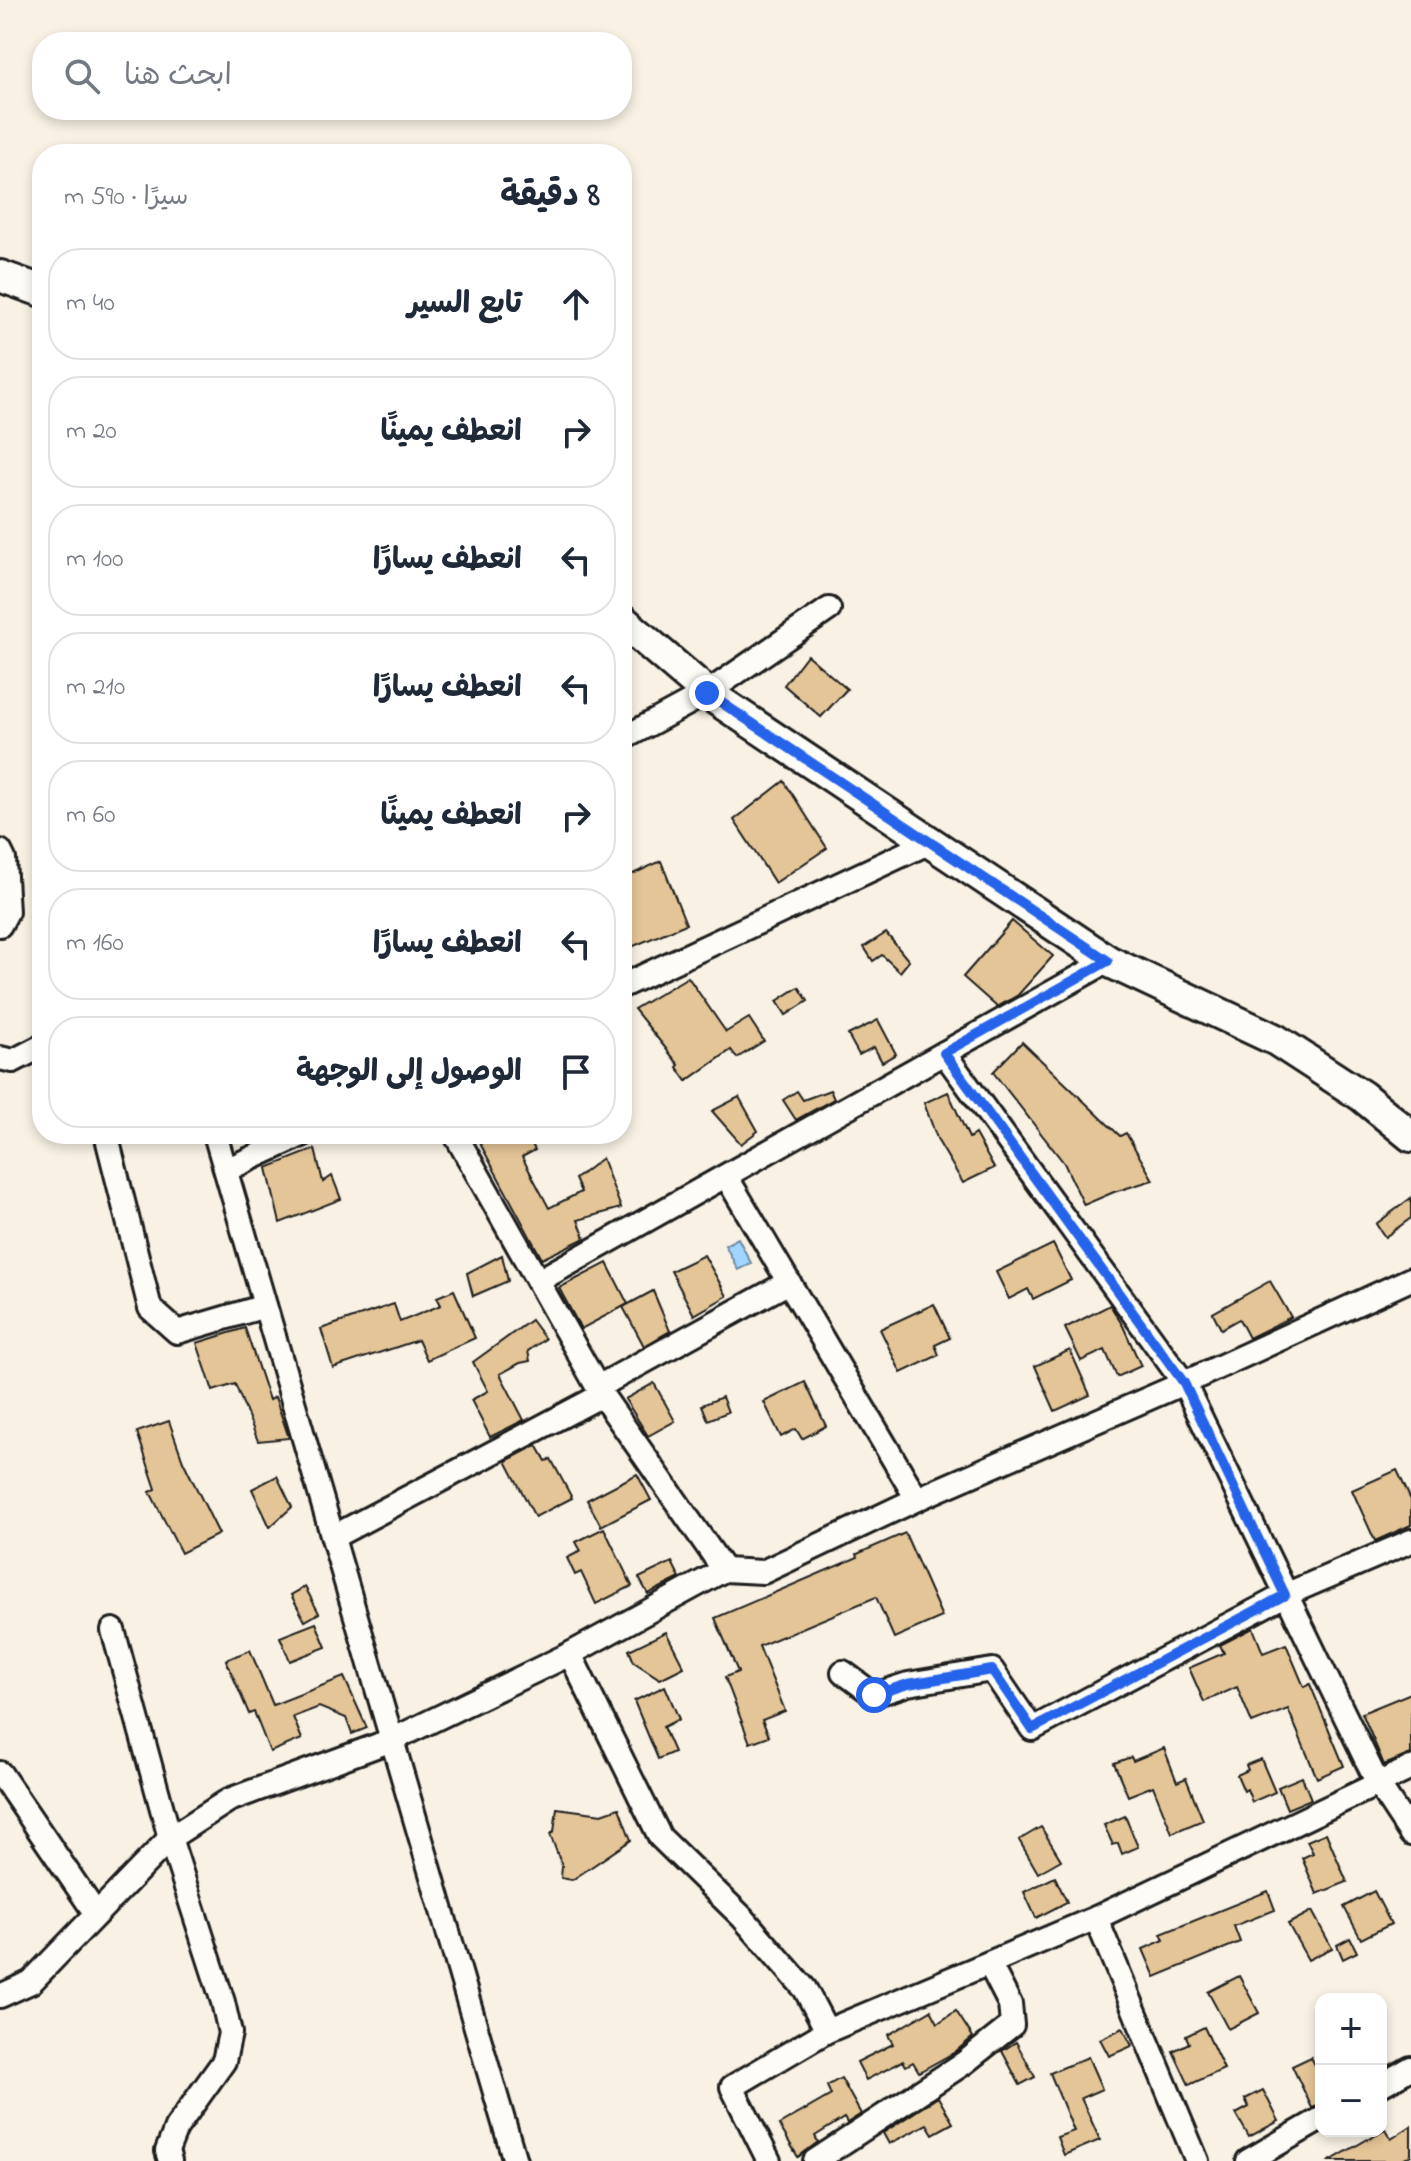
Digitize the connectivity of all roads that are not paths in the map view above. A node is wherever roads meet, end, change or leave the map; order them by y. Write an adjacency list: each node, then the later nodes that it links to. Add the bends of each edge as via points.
1 (0, 276): 2 (street)
2 (32, 287)
3 (829, 609): 5 (street)
4 (632, 629): 5 (street)
5 (707, 693): 6 (street); 7 (street)
6 (632, 734)
7 (930, 842): 10 (street); 11 (street)
8 (0, 851): 9 (street, via 7,912)
9 (0, 925)
10 (1108, 961): 13 (street); 15 (street, via 1276,1040 1362,1096)
11 (632, 981)
12 (32, 1051): 14 (street, via 13,1061)
13 (944, 1053): 21 (street); 26 (street)
14 (0, 1058)
15 (1411, 1136)
16 (109, 1144): 25 (street, via 150,1308 177,1332)
17 (218, 1144): 20 (street)
18 (282, 1144): 20 (street)
19 (461, 1144): 23 (street)
20 (226, 1170): 25 (street)
21 (726, 1176): 23 (street); 24 (street)
22 (1411, 1279): 26 (street)
23 (538, 1281): 27 (street)
24 (789, 1282): 27 (street); 28 (street)
25 (265, 1306): 29 (street)
26 (1184, 1383): 28 (street); 32 (street)
27 (600, 1391): 29 (street); 31 (street)
28 (917, 1499): 31 (street, via 763,1572)
29 (333, 1537): 36 (street)
30 (1411, 1541): 32 (street)
31 (724, 1570): 34 (street)
32 (1285, 1595): 35 (street, via 1032,1729 992,1670 874,1695); 39 (street)
33 (113, 1630): 41 (street)
34 (570, 1654): 36 (street); 46 (street, via 660,1837 743,1918 805,1989)
35 (843, 1672)
36 (392, 1740): 41 (street, via 229,1800); 51 (street)
37 (1411, 1768): 39 (street)
38 (0, 1773): 42 (street)
39 (1378, 1784): 40 (street); 43 (street)
40 (1411, 1834)
41 (170, 1838): 42 (street); 50 (street, via 230,2033 224,2061 176,2128 167,2151)
42 (96, 1914): 45 (street, via 31,1982)
43 (1096, 1918): 44 (street); 54 (street)
44 (989, 1963): 46 (street); 53 (street, via 1010,2004 1012,2025 964,2063)
45 (0, 1996)
46 (827, 2031): 52 (street, via 732,2087)
47 (1411, 2068): 48 (street)
48 (1387, 2082)
49 (1315, 2122): 55 (street)
50 (170, 2161)
51 (515, 2161)
52 (769, 2161)
53 (815, 2161)
54 (1197, 2161)
55 (1248, 2161)

